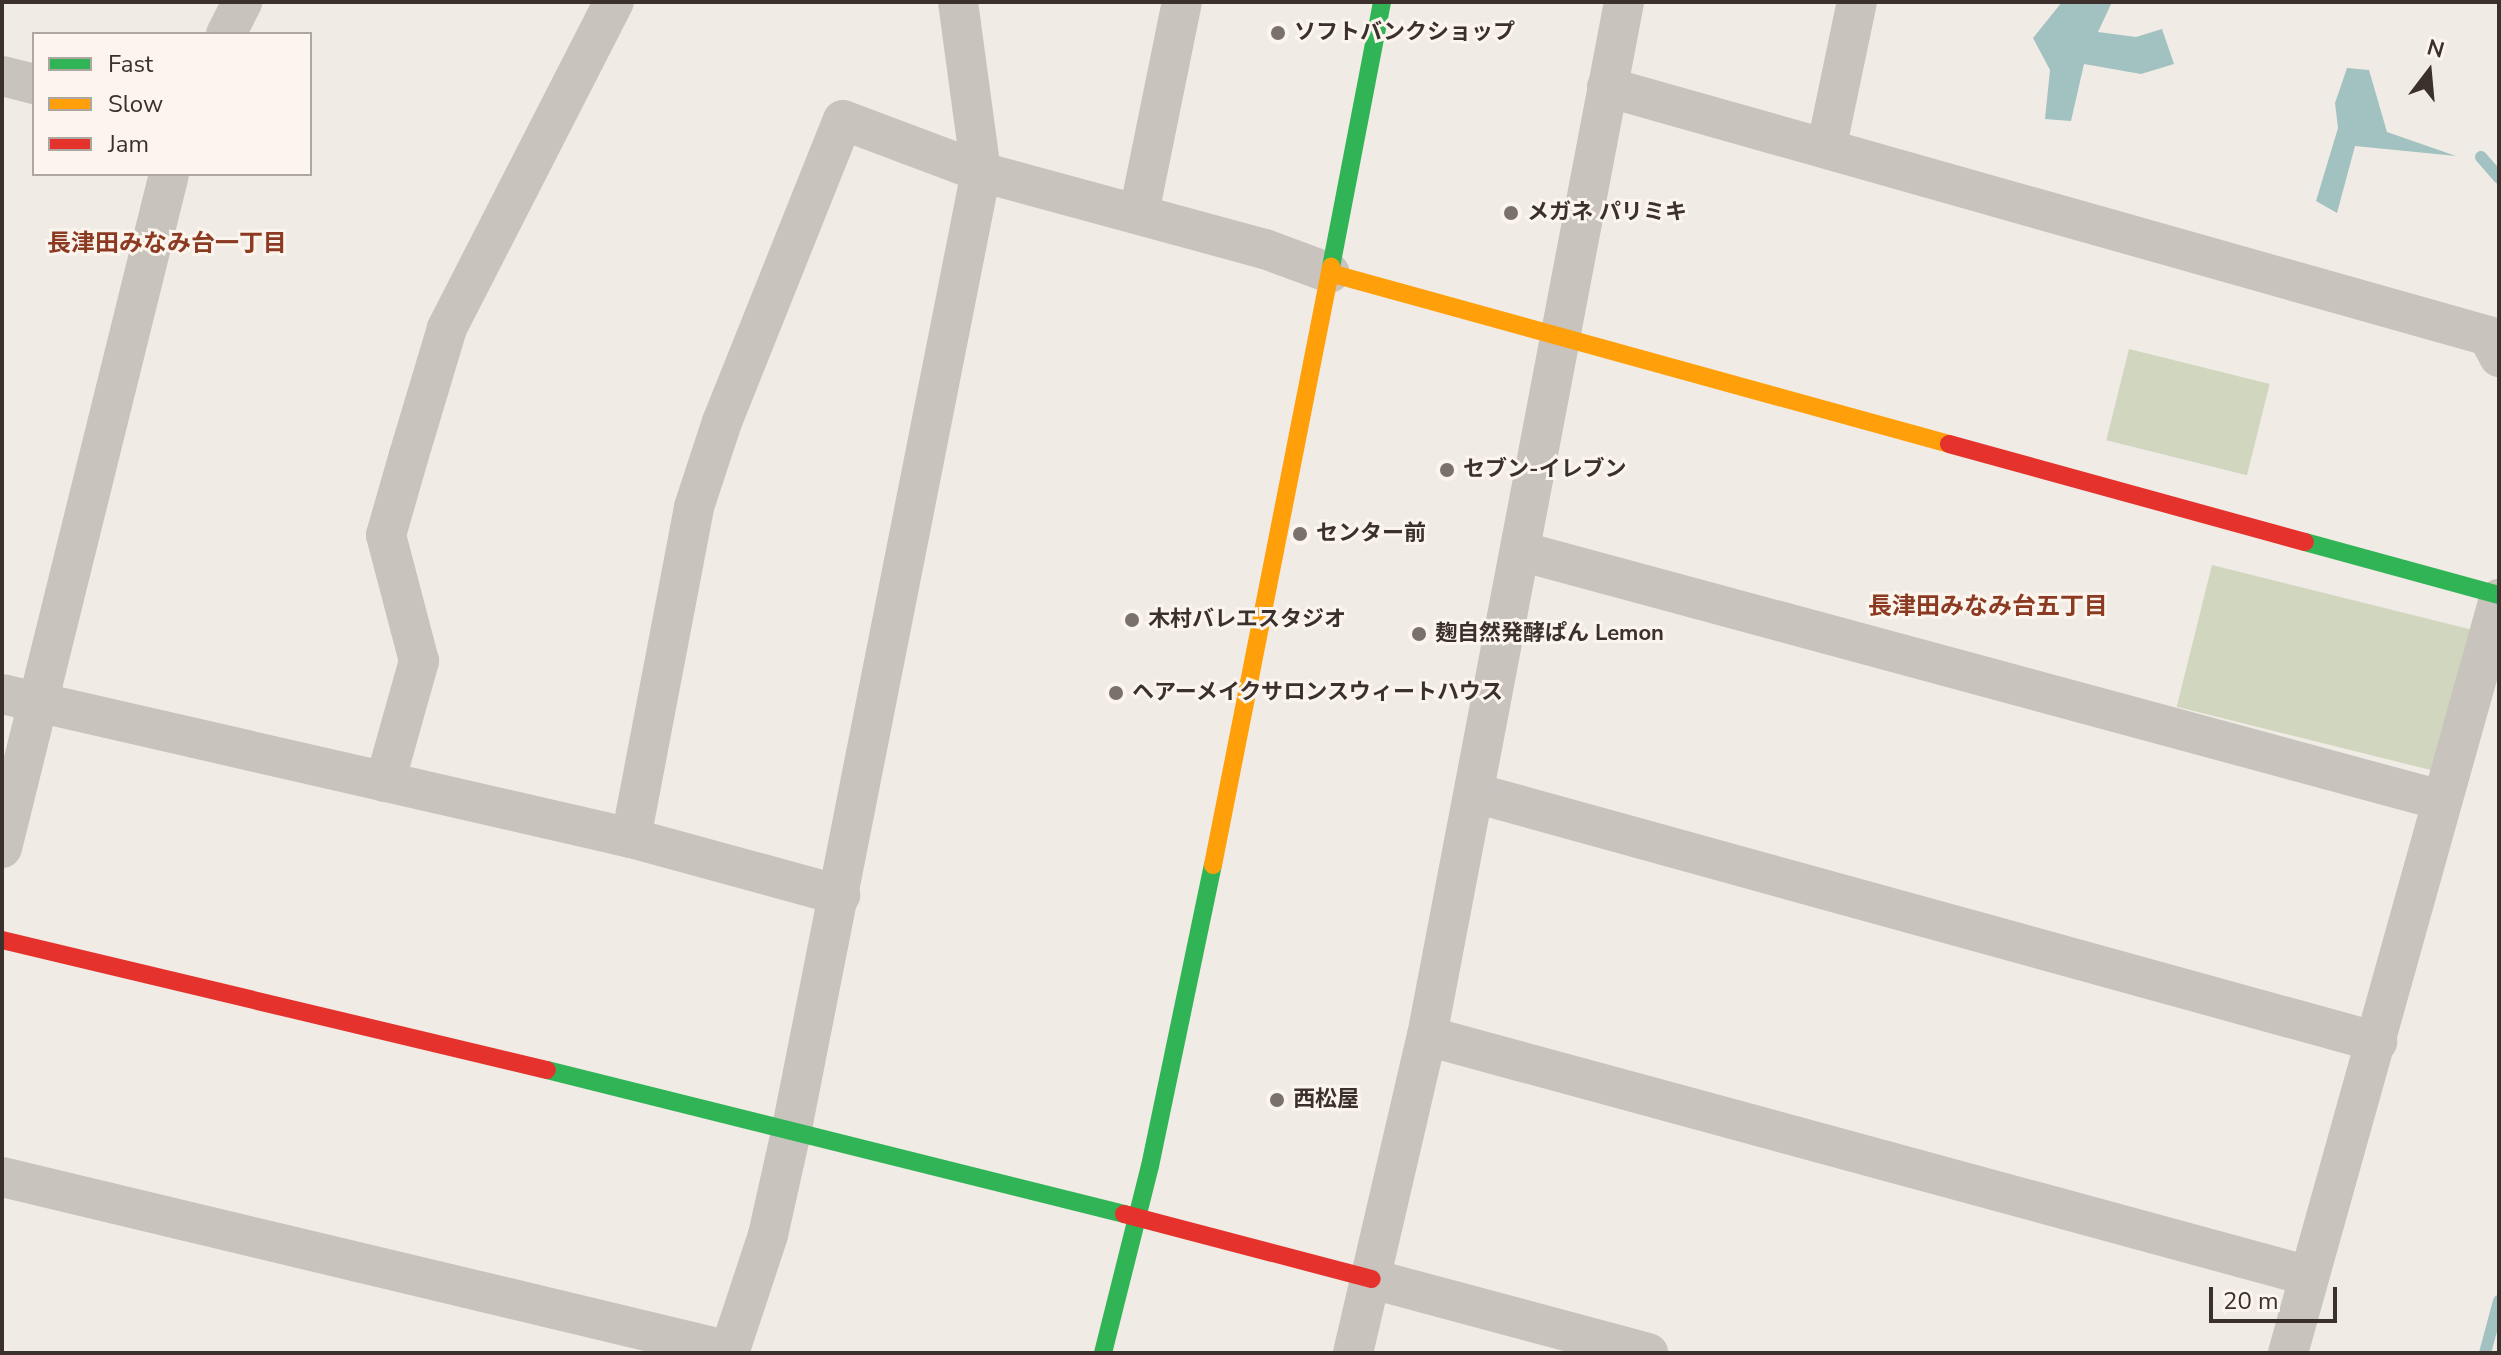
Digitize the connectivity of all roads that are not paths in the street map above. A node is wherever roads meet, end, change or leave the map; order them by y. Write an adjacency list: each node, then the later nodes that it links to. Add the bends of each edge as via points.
1 (242, 2): 8 (street)
2 (614, 2): 23 (street, via 447,328 405,468 386,535 419,661)
3 (958, 2): 13 (street)
4 (1182, 2): 15 (street)
5 (1382, 2): 16 (street)
6 (1624, 2): 11 (street)
7 (1857, 2): 12 (street)
8 (227, 32)
9 (2, 76): 10 (street)
10 (32, 84)
11 (1607, 87): 12 (street); 17 (street)
12 (1827, 145): 18 (street, via 2488,336)
13 (981, 172): 15 (street); 26 (street, via 843,120 722,422 694,507); 28 (street)
14 (169, 176): 22 (street)
15 (1139, 213): 16 (street)
16 (1330, 273): 17 (street); 34 (street)
17 (1562, 337): 19 (street); 20 (street)
18 (2499, 357)
19 (1520, 551): 24 (street); 25 (street)
20 (2499, 597): 25 (street)
21 (2, 694): 22 (street)
22 (41, 705): 23 (street); 27 (street)
23 (385, 782): 26 (street)
24 (1475, 793): 30 (street); 31 (street)
25 (2440, 800): 31 (street)
26 (631, 838): 28 (street)
27 (2, 848)
28 (840, 895): 32 (street)
29 (2, 940): 32 (street)
30 (1427, 1036): 35 (street); 36 (street)
31 (2377, 1042): 35 (street)
32 (792, 1128): 34 (street); 37 (street, via 768,1235)
33 (2, 1177): 37 (street)
34 (1138, 1217): 36 (street); 38 (street)
35 (2309, 1276): 41 (street)
36 (1372, 1279): 39 (street); 40 (street)
37 (730, 1352)
38 (1103, 1353)
39 (1353, 1353)
40 (1648, 1353)
41 (2288, 1353)

